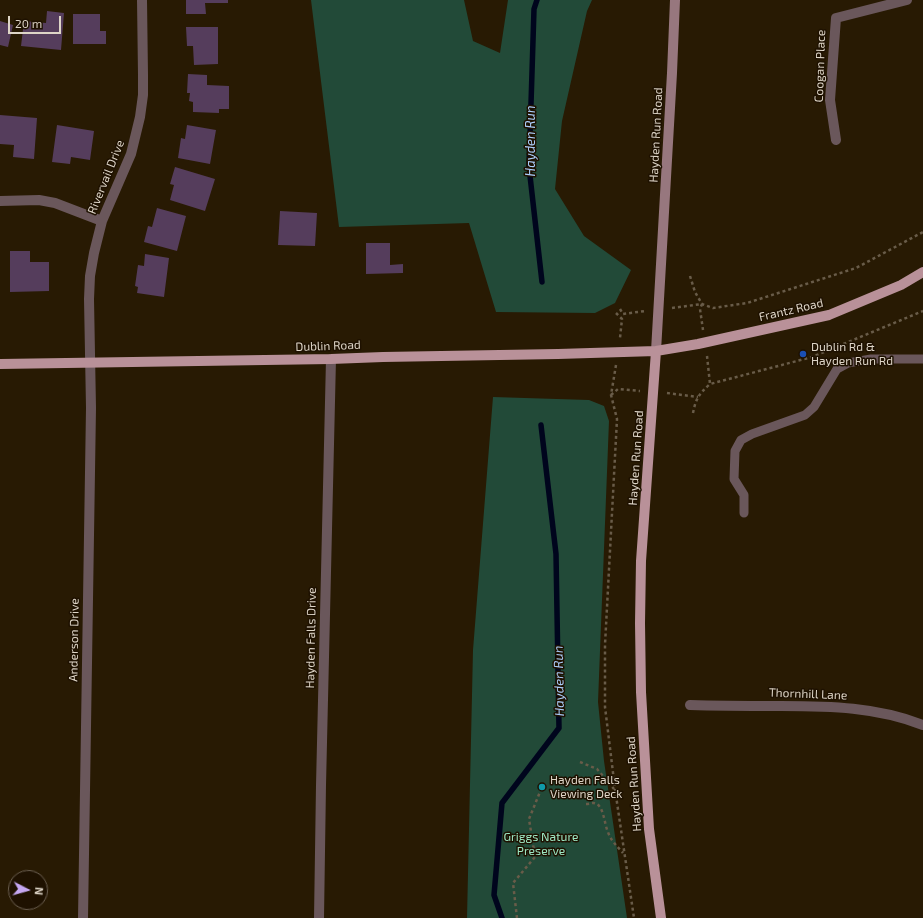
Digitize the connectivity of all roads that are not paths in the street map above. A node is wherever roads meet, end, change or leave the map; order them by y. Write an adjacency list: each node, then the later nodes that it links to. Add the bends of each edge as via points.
1 (142, 0): 6 (street, Rivervail Drive, via 143,95 140,117 131,154)
2 (675, 0): 8 (main road, Hayden Run Road)
3 (907, 0): 4 (street, Coogan Place, via 836,18 830,100)
4 (836, 140)
5 (0, 201): 6 (street, via 40,200)
6 (102, 221): 11 (street, Rivervail Drive, via 90,276)
7 (923, 272): 8 (main road, Frantz Road, via 902,285 829,315)
8 (656, 351): 9 (main road, Dublin Road); 18 (main road, Hayden Run Road, via 641,560 640,623 641,692 649,829)
9 (331, 359): 11 (main road, Dublin Road); 17 (street, Hayden Falls Drive)
10 (923, 359): 13 (lane, via 871,359 848,362 837,369 814,408 805,415 741,440 735,451 734,479 744,495)
11 (90, 363): 12 (main road, Dublin Road); 16 (street, Anderson Drive)
12 (0, 364)
13 (744, 513)
14 (690, 705): 15 (street, Thornhill Lane, via 831,706 875,711)
15 (923, 725)
16 (83, 918)
17 (319, 918)
18 (661, 918)

